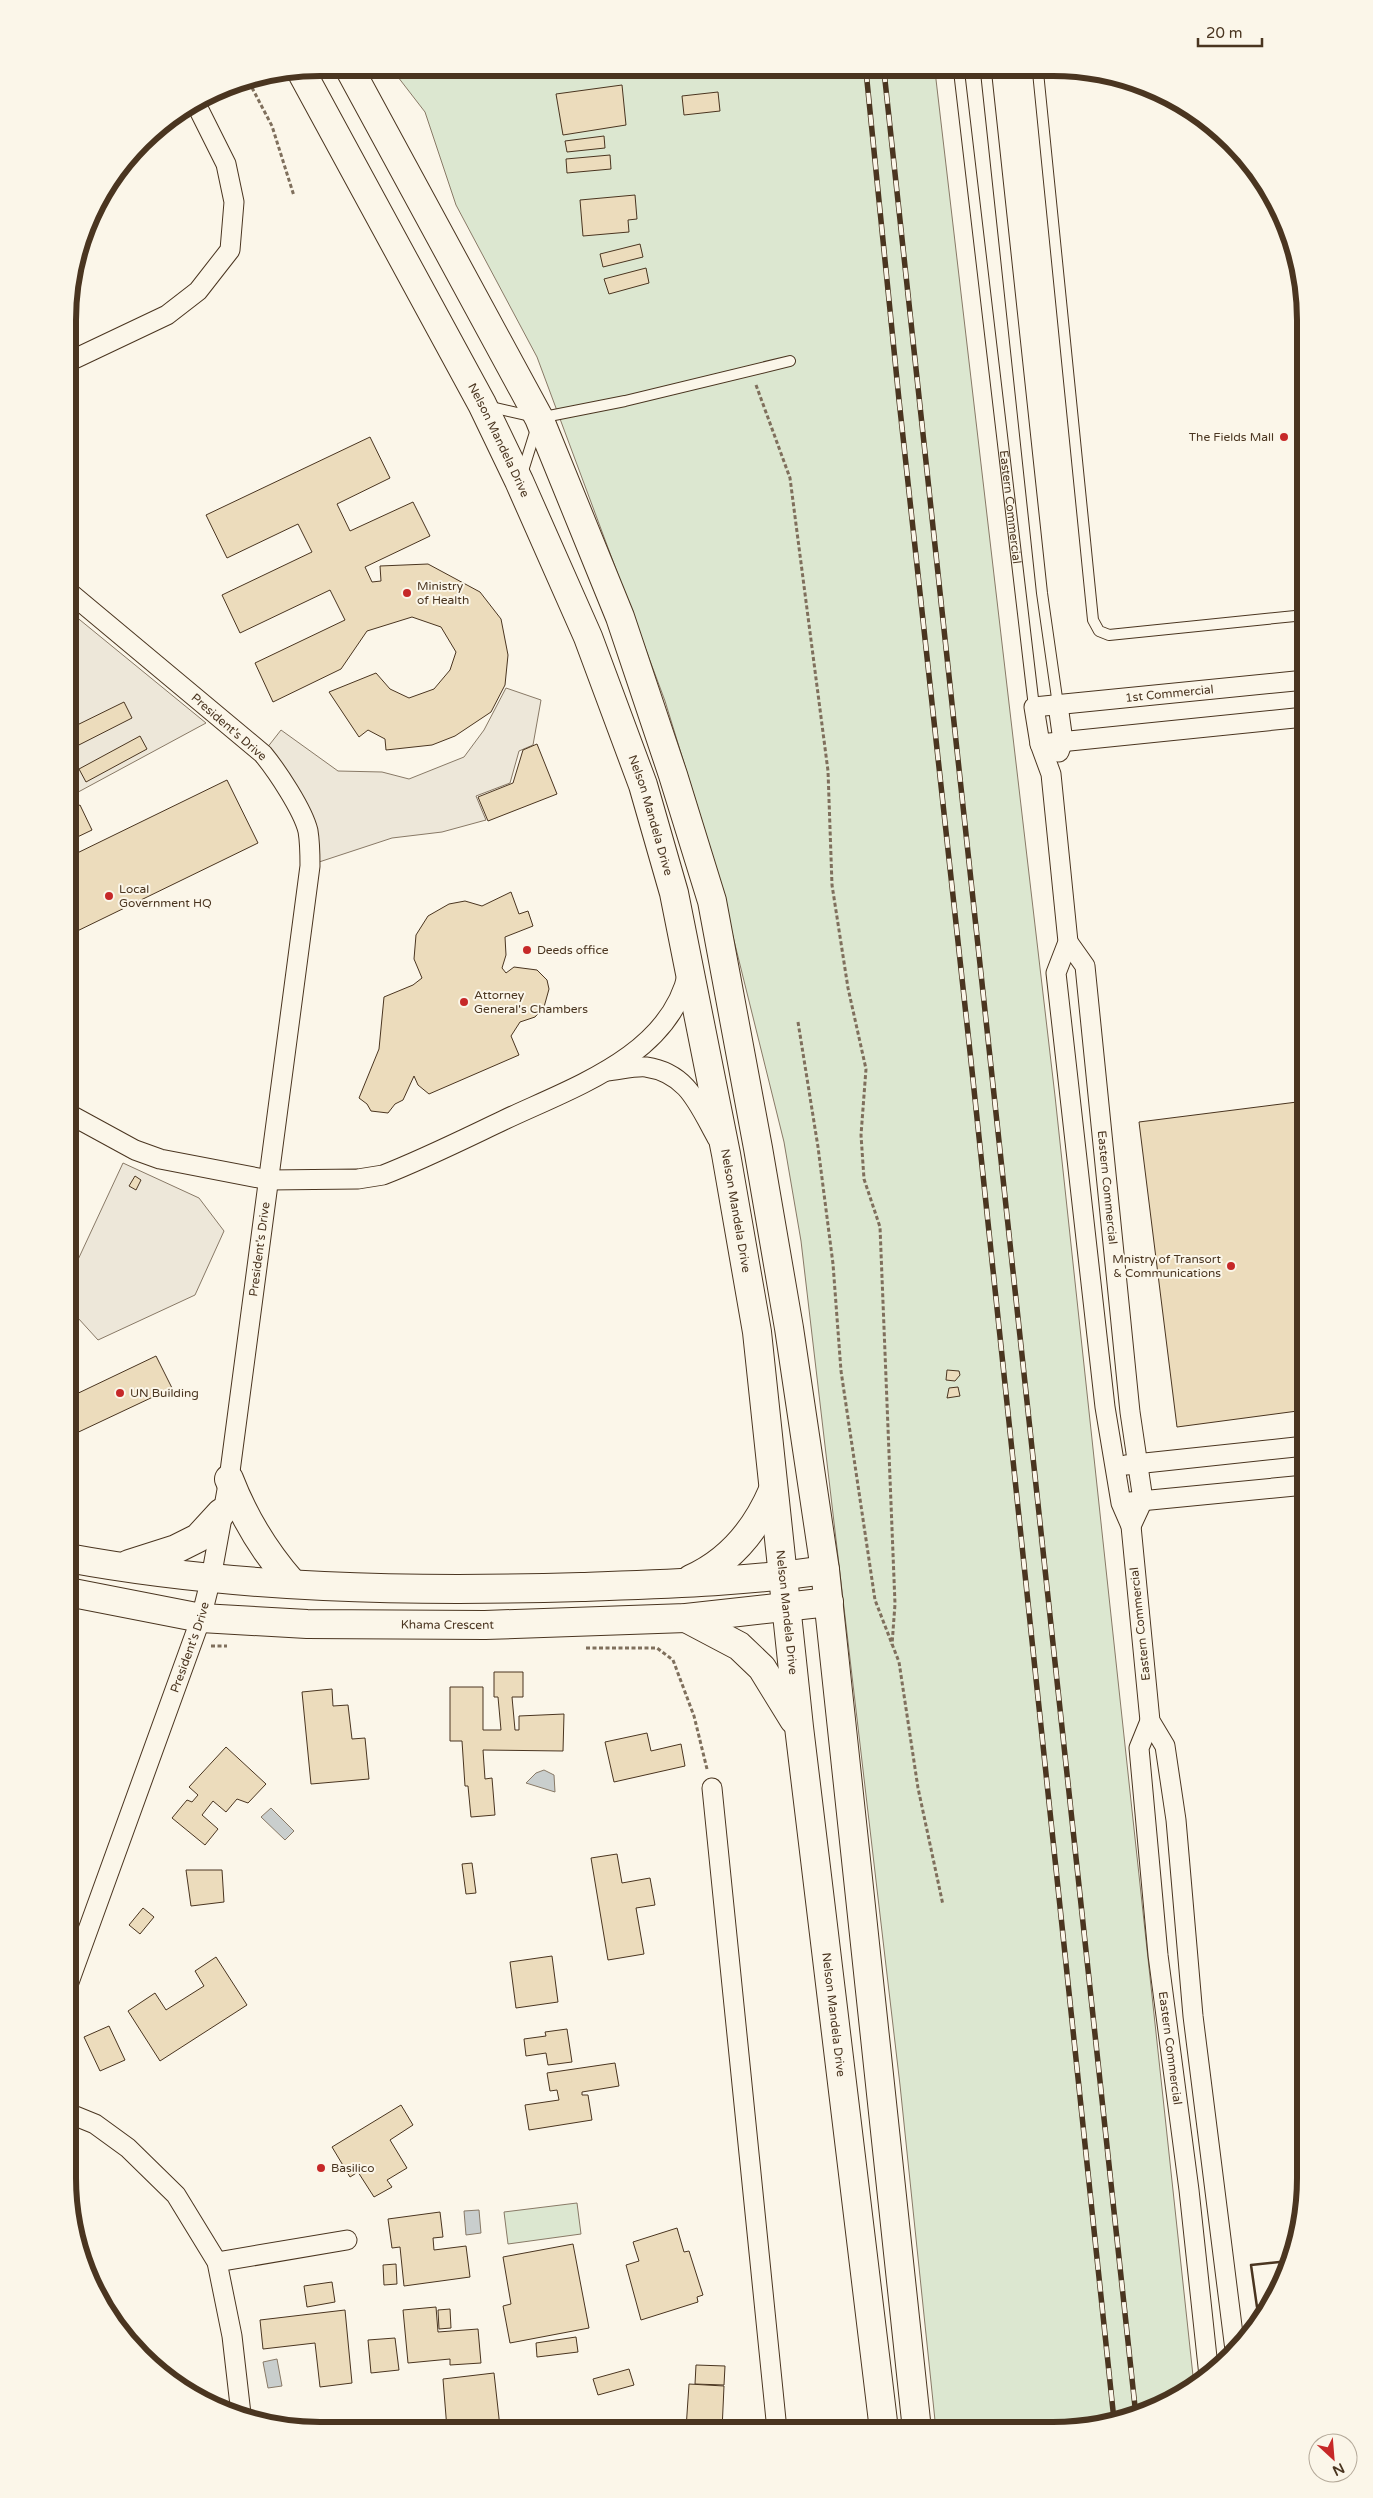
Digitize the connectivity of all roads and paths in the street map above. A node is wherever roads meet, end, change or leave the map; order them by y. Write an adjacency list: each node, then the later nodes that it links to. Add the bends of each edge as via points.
1 (353, 76): 13 (main road)
2 (960, 76): 19 (lane, Eastern Commercial)
3 (986, 76): 18 (lane, via 1042,593)
4 (1038, 76): 16 (lane, via 1093,620 1099,631 1109,635)
5 (304, 77): 12 (main road, Nelson Mandela Drive)
6 (251, 87): 8 (path, via 272,126)
7 (199, 109): 9 (street, via 226,164 234,202 230,250 198,291 167,315)
8 (294, 196)
9 (76, 358)
10 (790, 360): 11 (lane)
11 (751, 370): 13 (lane); 53 (path, via 790,478 828,771 832,885 848,988 866,1069 861,1135 864,1179 880,1227 895,1604)
12 (482, 404): 13 (lane); 14 (main road, Nelson Mandela Drive)
13 (539, 418): 14 (lane); 43 (main road, via 620,617 712,901 784,1300)
14 (519, 481): 25 (main road, Nelson Mandela Drive, via 588,637 643,785 674,892)
15 (76, 598): 30 (street, President's Drive, via 263,754 280,775 308,829 310,866)
16 (1297, 617)
17 (1297, 681): 18 (street, 1st Commercial)
18 (1058, 705): 19 (street, 1st Commercial); 21 (street)
19 (1034, 707): 22 (street, Eastern Commercial)
20 (1297, 718): 21 (street)
21 (1063, 741): 22 (street); 23 (street)
22 (1040, 744): 23 (street, Eastern Commercial)
23 (1051, 774): 24 (street, Eastern Commercial)
24 (1068, 942): 32 (street, Eastern Commercial, via 1085,966); 33 (street, Eastern Commercial, via 1056,973)
25 (689, 965): 27 (street, via 684,992 664,1023 645,1042); 29 (main road, Nelson Mandela Drive)
26 (798, 1022): 53 (path, via 833,1264 841,1371 875,1600)
27 (606, 1071): 29 (street, via 645,1067 677,1078 695,1100); 30 (street, via 383,1176)
28 (76, 1118): 30 (street, via 135,1150 160,1159)
29 (726, 1154): 36 (main road, Nelson Mandela Drive, via 756,1332)
30 (269, 1180): 34 (street, President's Drive)
31 (1297, 1447): 32 (street)
32 (1138, 1464): 33 (street); 37 (street, Eastern Commercial)
33 (1114, 1465): 38 (street, Eastern Commercial)
34 (229, 1479): 39 (street, President's Drive); 46 (main road, via 256,1536)
35 (1297, 1486): 37 (street)
36 (773, 1490): 44 (main road, Nelson Mandela Drive); 47 (main road, via 741,1545 706,1572)
37 (1143, 1500): 38 (street); 40 (street)
38 (1121, 1503): 40 (street, Eastern Commercial)
39 (221, 1513): 42 (main road, via 198,1538 176,1550); 45 (street, President's Drive)
40 (1131, 1526): 57 (street, Eastern Commercial)
41 (76, 1559): 42 (main road)
42 (118, 1567): 45 (main road)
43 (825, 1570): 44 (main road); 49 (main road)
44 (783, 1576): 47 (main road); 50 (main road, Nelson Mandela Drive)
45 (211, 1578): 46 (main road); 51 (street, President's Drive)
46 (292, 1583): 47 (main road, via 487,1590)
47 (680, 1584)
48 (76, 1594): 51 (main road, Khama Crescent)
49 (828, 1602): 50 (main road, Khama Crescent); 70 (main road)
50 (787, 1608): 52 (main road, Khama Crescent); 58 (main road, Nelson Mandela Drive)
51 (200, 1618): 52 (main road, Khama Crescent, via 307,1624 475,1625); 54 (street, President's Drive)
52 (686, 1618): 58 (main road, via 739,1646 756,1662)
53 (892, 1644): 60 (path, via 899,1662 918,1788)
54 (190, 1646): 55 (path); 61 (street, President's Drive)
55 (229, 1646)
56 (580, 1648): 59 (path, via 657,1648 673,1660 694,1716)
57 (1150, 1721): 65 (street, Eastern Commercial, via 1165,1746 1176,1820 1193,2016); 66 (street, Eastern Commercial, via 1140,1748 1140,1758 1158,1955)
58 (799, 1727): 69 (main road, Nelson Mandela Drive)
59 (712, 1788): 68 (street)
60 (943, 1905)
61 (76, 1963)
62 (76, 2116): 64 (street, via 95,2124 128,2148 176,2195)
63 (347, 2240): 64 (street)
64 (217, 2262): 67 (street, via 232,2336)
65 (1234, 2341)
66 (1208, 2366)
67 (239, 2408)
68 (776, 2422)
69 (883, 2422)
70 (916, 2422)

